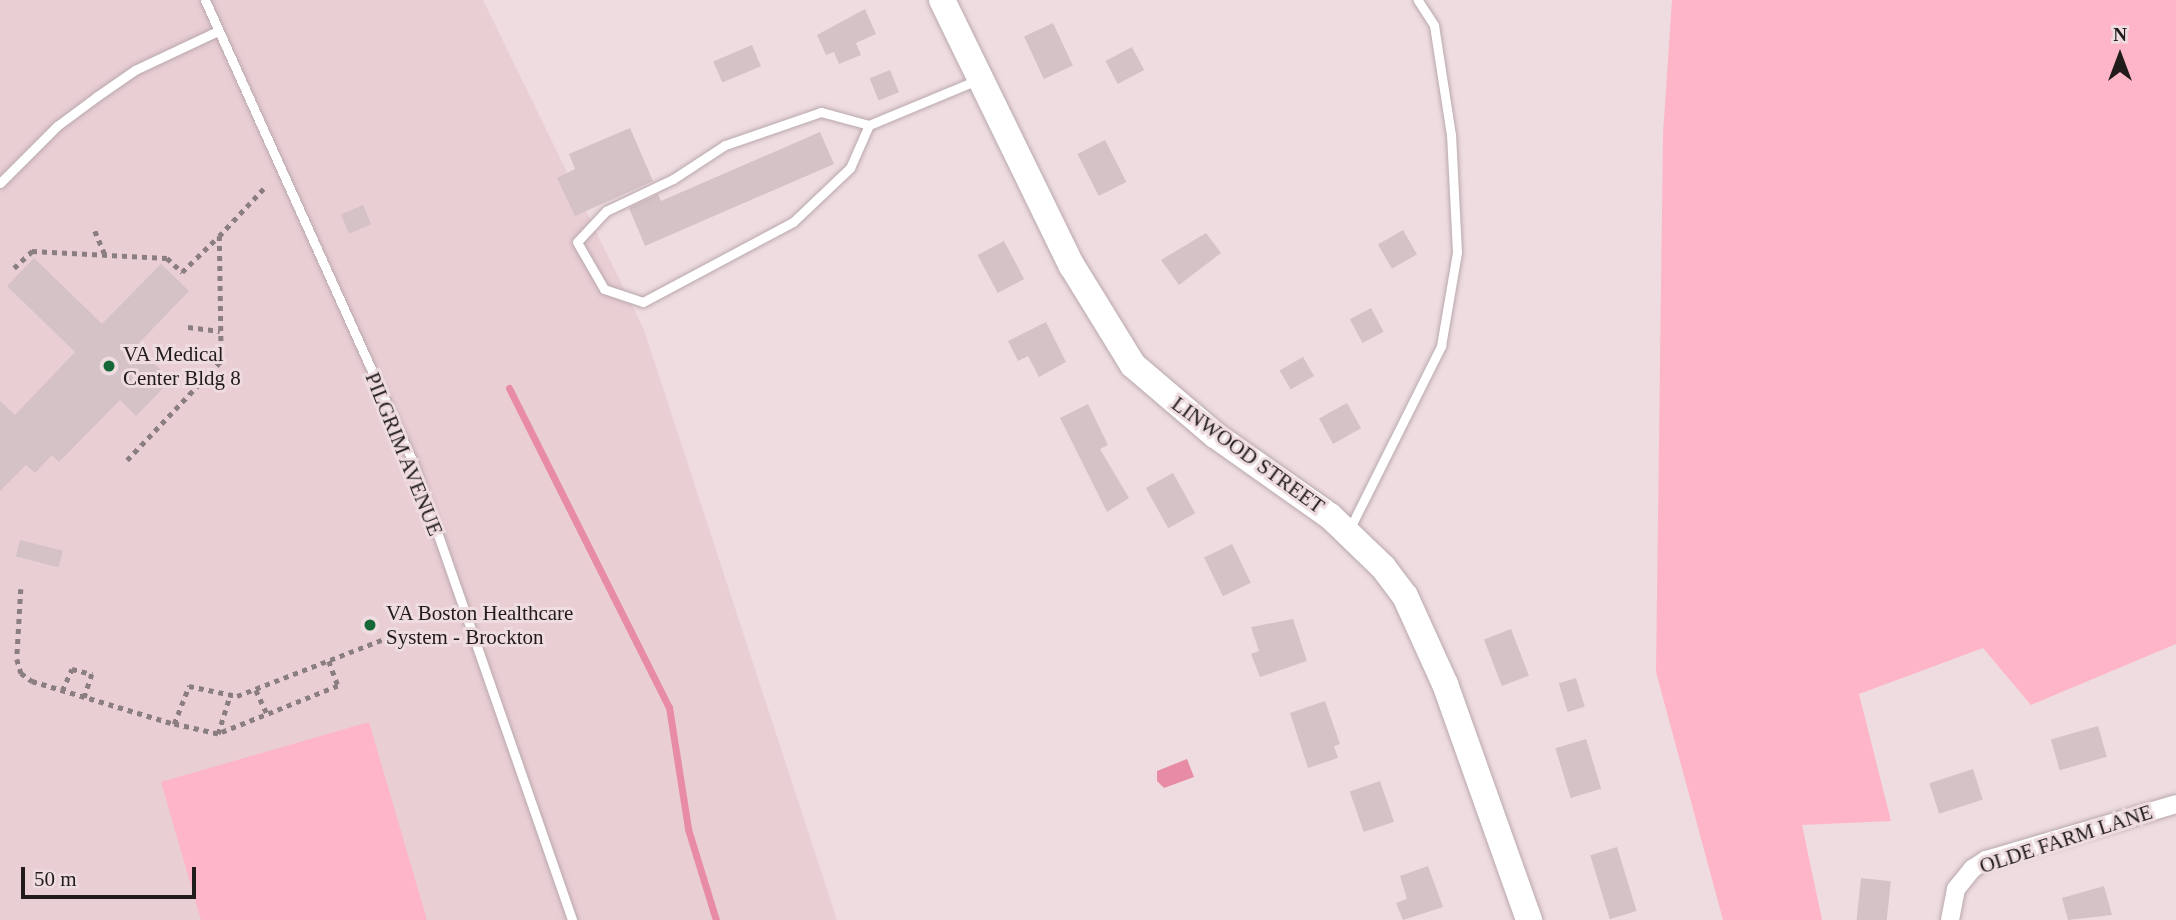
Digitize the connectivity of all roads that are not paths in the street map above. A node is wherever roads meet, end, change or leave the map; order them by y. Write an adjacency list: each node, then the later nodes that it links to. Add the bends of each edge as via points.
1 (205, 0): 4 (lane, PILGRIM AVENUE)
2 (942, 0): 5 (street, LINWOOD STREET)
3 (1418, 0): 8 (lane, via 1434,25 1451,135 1457,252 1441,346)
4 (218, 31): 7 (lane, via 135,70 96,97 57,126); 10 (lane, PILGRIM AVENUE, via 412,460)
5 (977, 80): 6 (lane); 8 (street, LINWOOD STREET, via 1072,265 1133,365 1215,435)
6 (869, 125): 6 (lane, via 850,168 793,222 643,302 604,289 578,242 606,211 673,179 725,145 821,112)
7 (0, 183)
8 (1349, 531): 11 (street, LINWOOD STREET, via 1383,567 1416,616)
9 (2176, 804): 12 (street, OLDE FARM LANE, via 1986,860 1955,889)
10 (572, 920)
11 (1529, 920)
12 (1950, 920)

